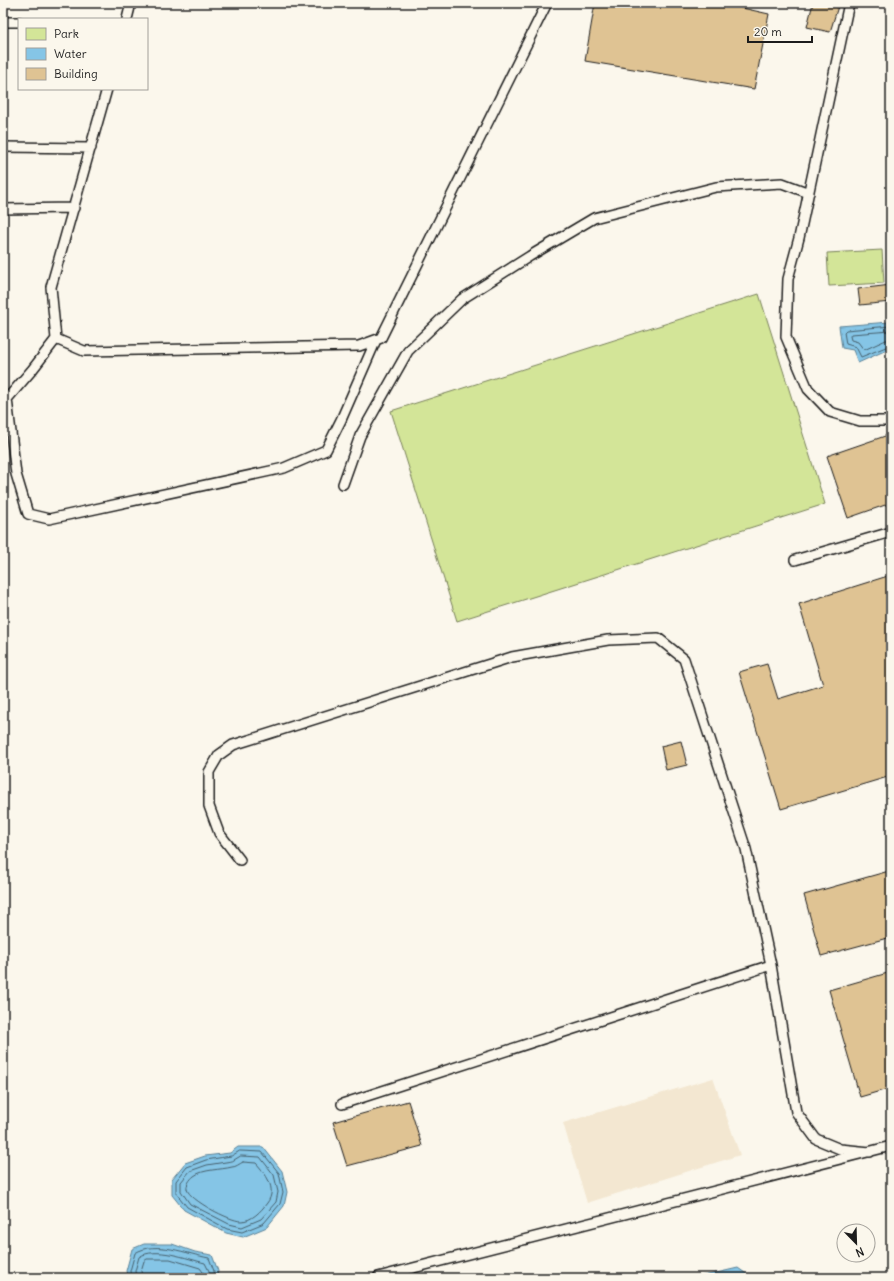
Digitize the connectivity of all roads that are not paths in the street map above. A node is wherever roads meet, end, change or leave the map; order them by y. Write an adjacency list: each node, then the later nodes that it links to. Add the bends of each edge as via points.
1 (131, 3): 4 (lane)
2 (547, 3): 14 (lane, via 381,338)
3 (849, 3): 10 (lane)
4 (127, 18)
5 (3, 22): 6 (lane)
6 (18, 22)
7 (107, 90): 9 (lane)
8 (3, 146): 9 (lane)
9 (91, 148): 12 (lane)
10 (809, 193): 16 (lane, via 788,279 786,337 808,389 830,412 860,421); 17 (lane, via 782,183 716,187 594,218 530,256 462,299 408,351 360,436)
11 (3, 208): 12 (lane)
12 (74, 208): 13 (lane, via 51,287)
13 (56, 339): 14 (lane, via 84,351 359,346); 15 (lane)
14 (376, 340): 15 (lane, via 326,450 284,468 49,519 28,514 16,474)
15 (5, 399)
16 (891, 421)
17 (343, 484)
18 (891, 532): 19 (lane)
19 (794, 560)
20 (240, 860): 21 (lane, via 219,833 209,806 209,772 219,755 233,745 512,657 608,640 658,638 684,659 746,849)
21 (771, 965): 22 (lane); 24 (lane, via 796,1112 816,1139 840,1149)
22 (342, 1104)
23 (891, 1146): 24 (lane)
24 (870, 1152): 25 (lane)
25 (378, 1278)

